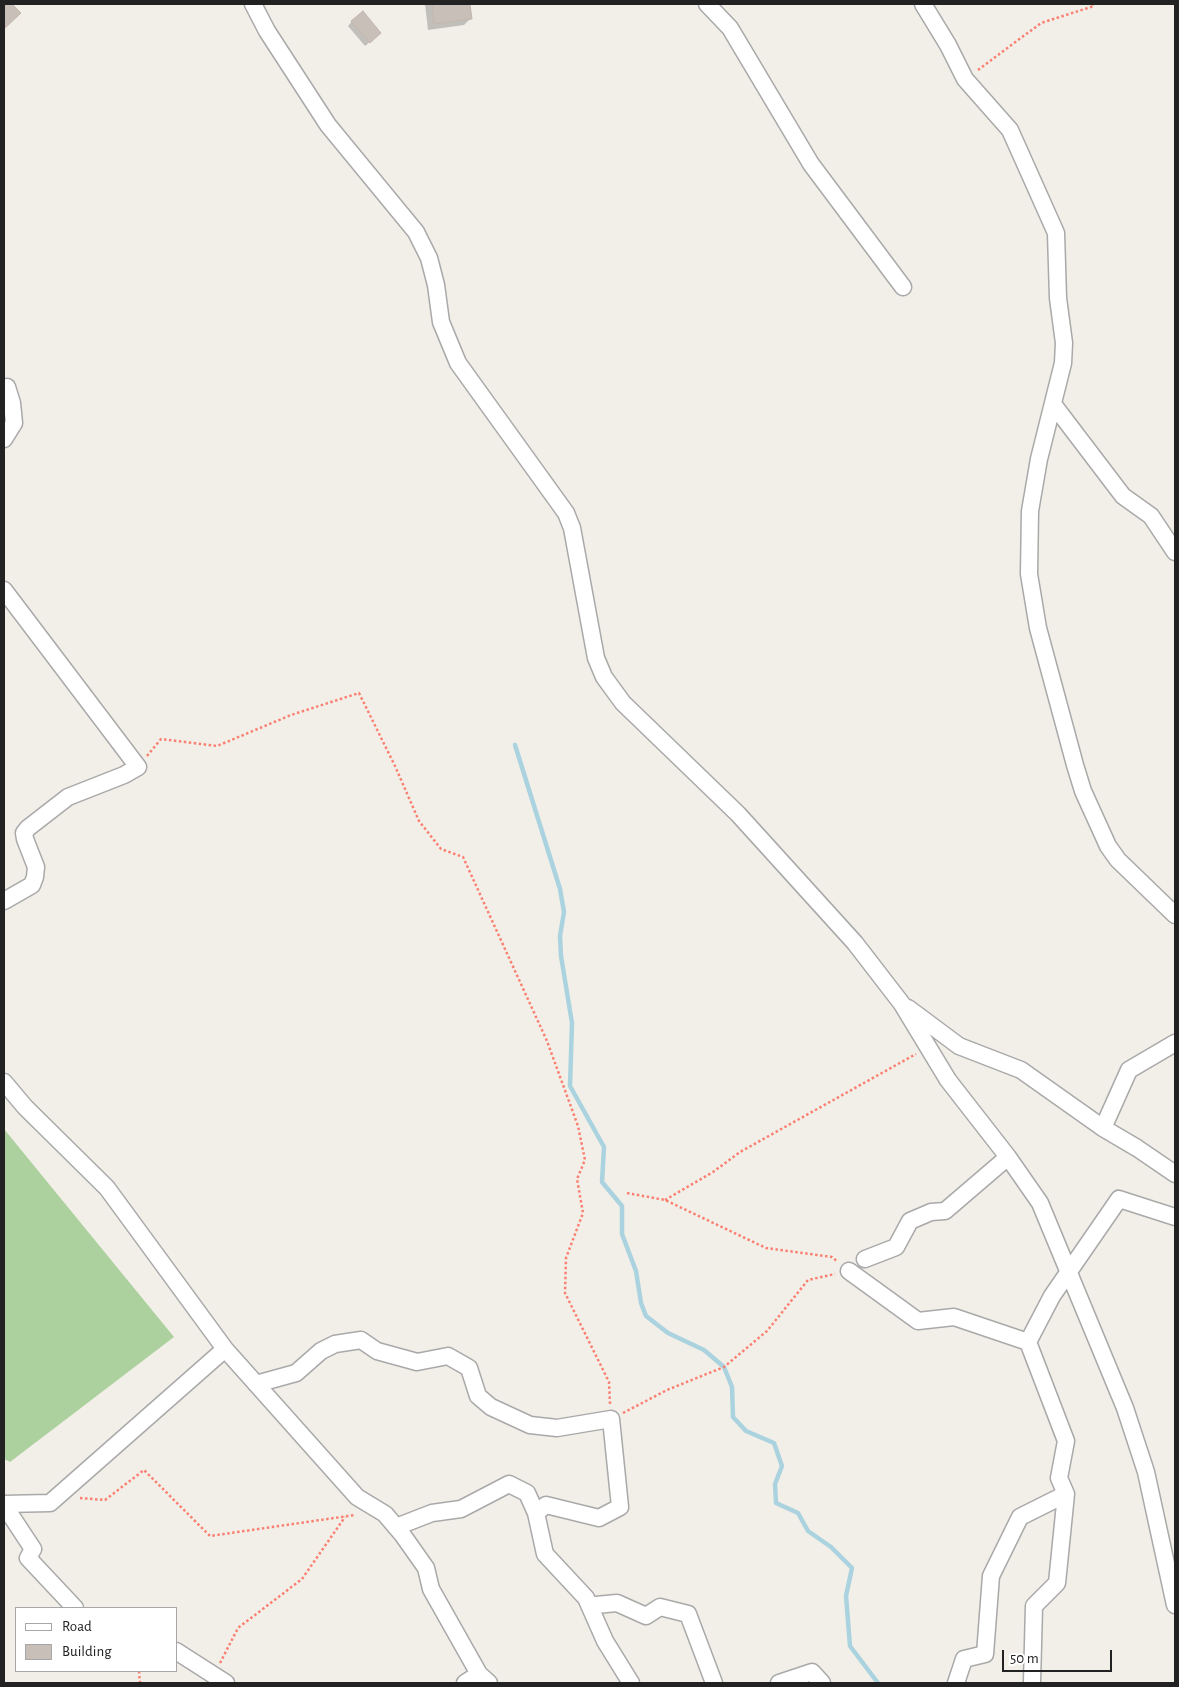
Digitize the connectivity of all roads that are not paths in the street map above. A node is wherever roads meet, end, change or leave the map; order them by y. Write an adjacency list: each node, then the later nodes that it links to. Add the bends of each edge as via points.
1 (253, 4): 12 (street, via 328,125 416,232 429,258 441,322 458,363 566,513 572,528 596,658 604,677 623,702 738,814 855,943)
2 (707, 4): 4 (street, via 730,28 811,164)
3 (923, 4): 6 (street, via 964,79 1010,130 1056,233 1058,298 1064,343 1063,364)
4 (904, 287)
5 (6, 387): 7 (street, via 14,422)
6 (1053, 404): 8 (street, via 1124,496 1151,516); 11 (street, via 1030,511 1029,574 1038,628 1083,791 1108,846 1118,860)
7 (4, 439)
8 (1175, 552)
9 (4, 590): 10 (street, via 138,767 68,797 28,828 24,833 36,867 35,877 32,885)
10 (4, 901)
11 (1175, 915)
12 (902, 1004): 15 (street, via 959,1046 1020,1070); 16 (street, via 948,1080)
13 (1175, 1043): 15 (street, via 1129,1070)
14 (4, 1082): 23 (street, via 107,1188)
15 (1103, 1128): 17 (street)
16 (1008, 1158): 19 (street, via 945,1211 931,1212 910,1222 896,1247); 21 (street, via 1040,1203)
17 (1175, 1174)
18 (1175, 1217): 21 (street, via 1119,1199)
19 (865, 1259)
20 (848, 1271): 22 (street, via 918,1321 954,1317)
21 (1068, 1273): 22 (street); 29 (street, via 1125,1408 1146,1472)
22 (1028, 1342): 25 (street, via 1066,1441 1059,1478)
23 (225, 1349): 24 (street); 26 (street, via 50,1503)
24 (256, 1384): 27 (street, via 296,1373 321,1351 336,1344 361,1340 377,1351 417,1362 448,1356 469,1368 478,1396 491,1407 530,1425 558,1428 611,1419 620,1507 599,1518 546,1505); 28 (street, via 357,1498 379,1510)
25 (1066, 1494): 35 (street, via 1057,1583 1034,1606); 41 (street, via 1020,1517 991,1576 985,1654 964,1659)
26 (4, 1505): 30 (street, via 33,1549 28,1558)
27 (536, 1513): 28 (street, via 527,1493 509,1484 461,1509 432,1513); 31 (street, via 546,1554 586,1598)
28 (396, 1526): 34 (street, via 426,1568 431,1588)
29 (1175, 1605)
30 (74, 1607)
31 (591, 1608): 37 (street, via 605,1641); 38 (street, via 596,1604 617,1603 646,1616 660,1607 688,1614)
32 (178, 1652): 33 (street)
33 (220, 1679)
34 (484, 1679): 36 (street)
35 (1032, 1682)
36 (465, 1683)
37 (631, 1683)
38 (714, 1683)
39 (779, 1683): 40 (street, via 812,1672)
40 (822, 1683)
41 (956, 1683)

